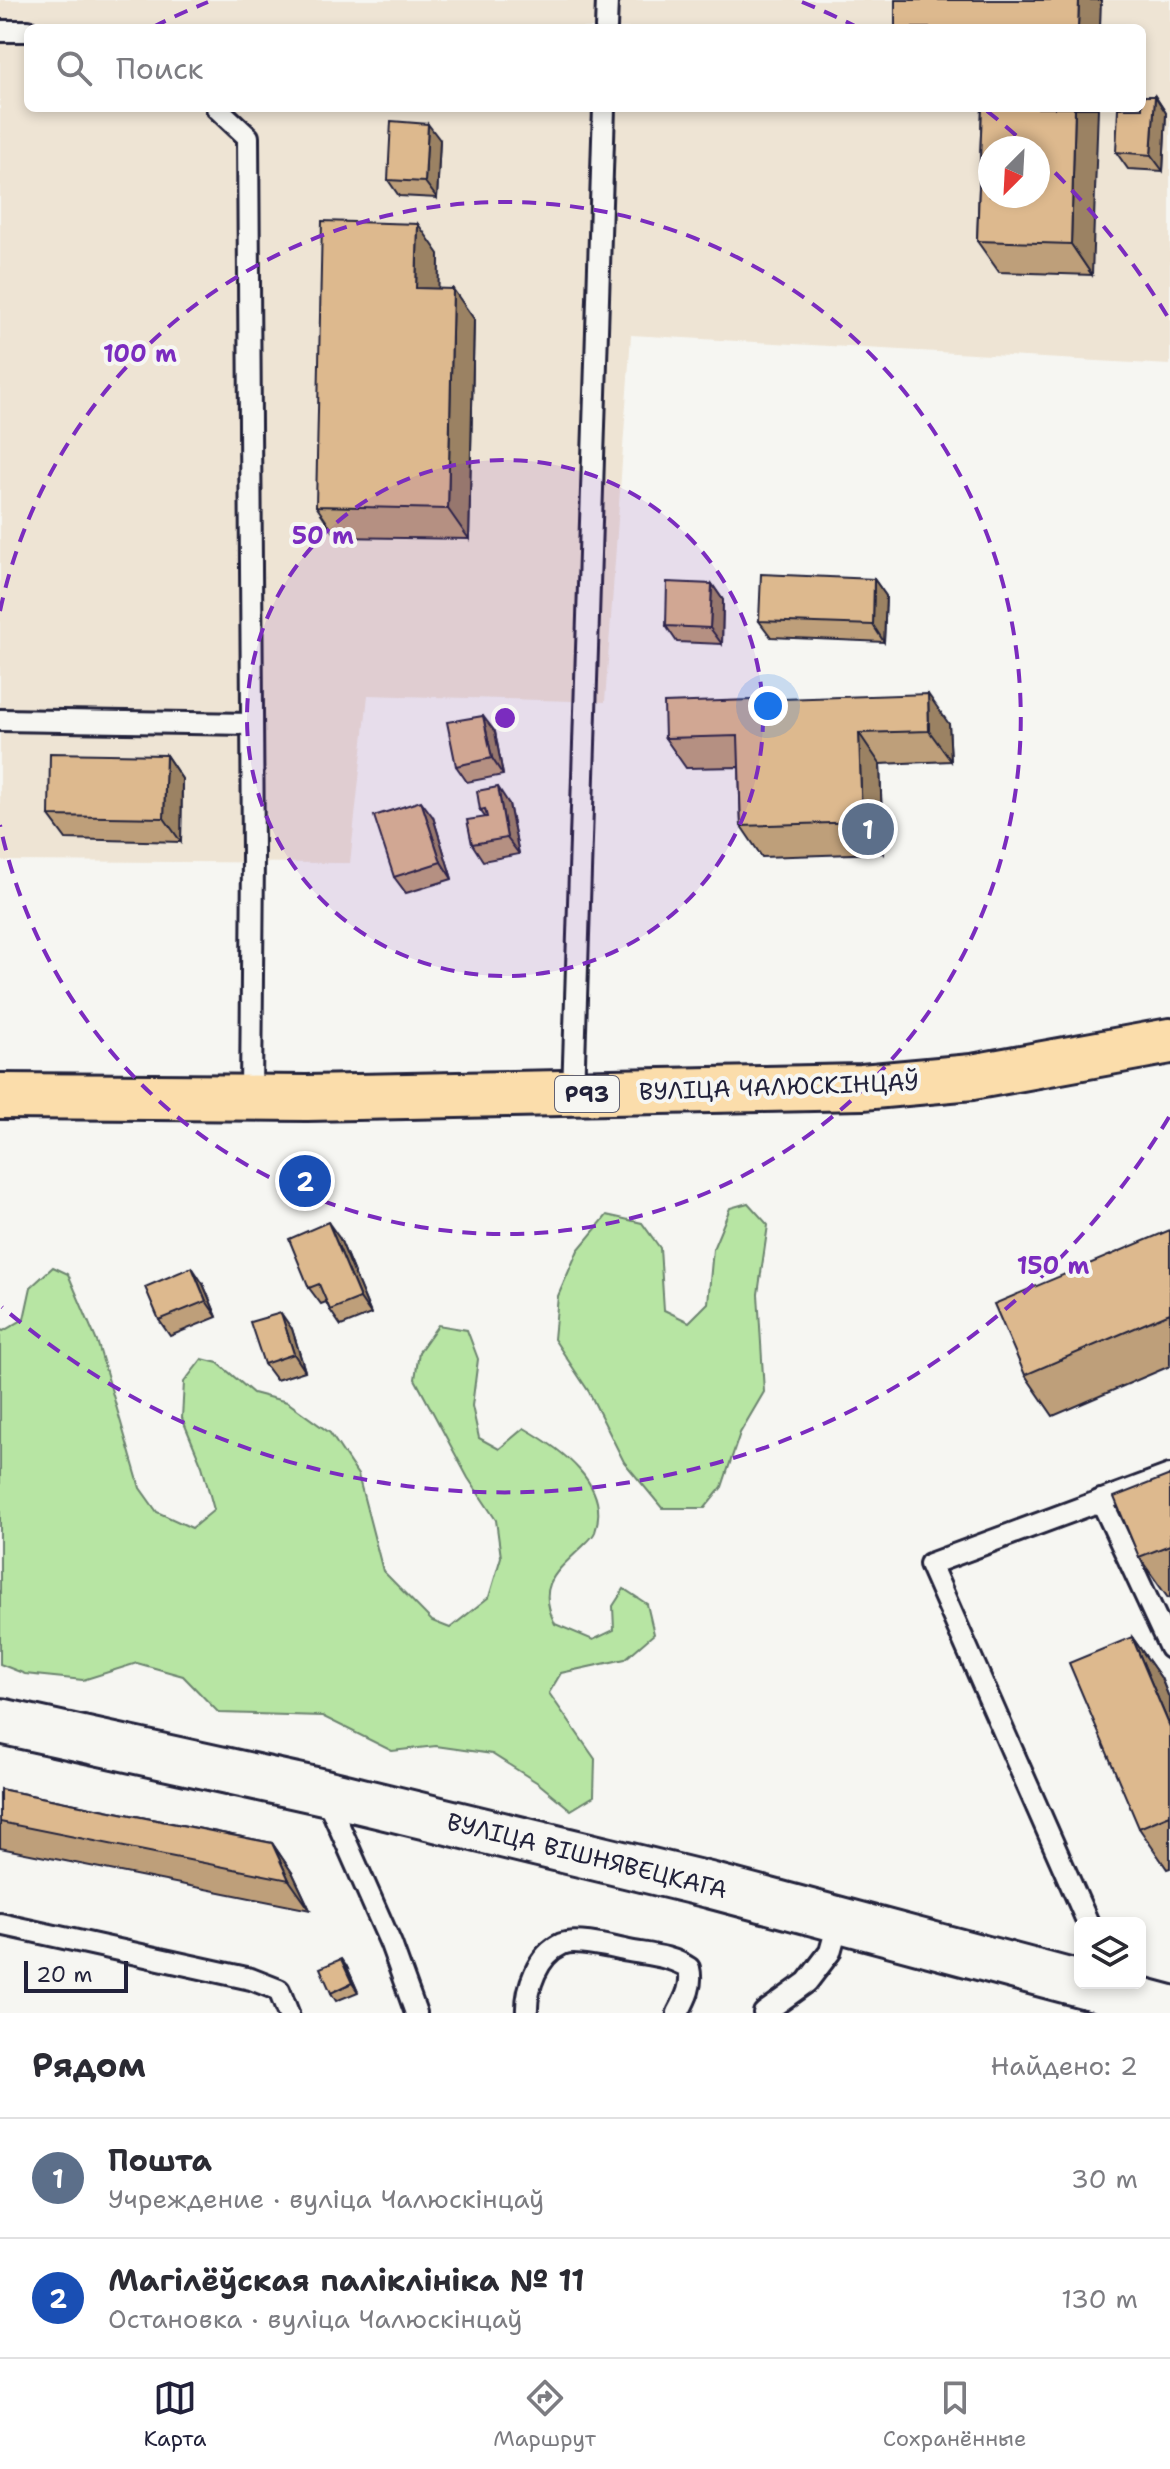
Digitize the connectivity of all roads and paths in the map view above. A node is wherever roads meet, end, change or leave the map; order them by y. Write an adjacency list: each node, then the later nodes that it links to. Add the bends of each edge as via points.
1 (607, 0): 2 (lane)
2 (606, 24)
3 (0, 31): 4 (lane)
4 (24, 31)
5 (221, 112): 8 (lane, via 248,137)
6 (604, 112): 10 (lane)
7 (0, 720): 8 (lane)
8 (251, 724): 12 (lane)
9 (1170, 1041): 10 (main road, ВУЛІЦА ЧАЛЮСКІНЦАЎ / Р93, via 972,1077 903,1084)
10 (573, 1094): 12 (main road, ВУЛІЦА ЧАЛЮСКІНЦАЎ / Р93)
11 (0, 1096): 12 (main road, ВУЛІЦА ЧАЛЮСКІНЦАЎ / Р93)
12 (251, 1096)
13 (1170, 1475): 14 (lane)
14 (1101, 1500): 15 (lane); 18 (lane, via 930,1564)
15 (1170, 1648)
16 (0, 1721): 17 (main road, ВУЛІЦА ВІШНЯВЕЦКАГА)
17 (324, 1792): 19 (main road, ВУЛІЦА ВІШНЯВЕЦКАГА); 24 (lane)
18 (1085, 1917)
19 (839, 1920): 22 (main road, ВУЛІЦА ВІШНЯВЕЦКАГА); 27 (lane, via 830,1952 807,1982)
20 (0, 1924): 23 (lane, via 251,1979 279,1990)
21 (1146, 1983): 22 (lane)
22 (1170, 2007)
23 (288, 2013)
24 (416, 2013)
25 (527, 2013): 26 (lane, via 533,1977 563,1943 677,1960 689,1968 691,1980)
26 (678, 2013)
27 (764, 2013)

